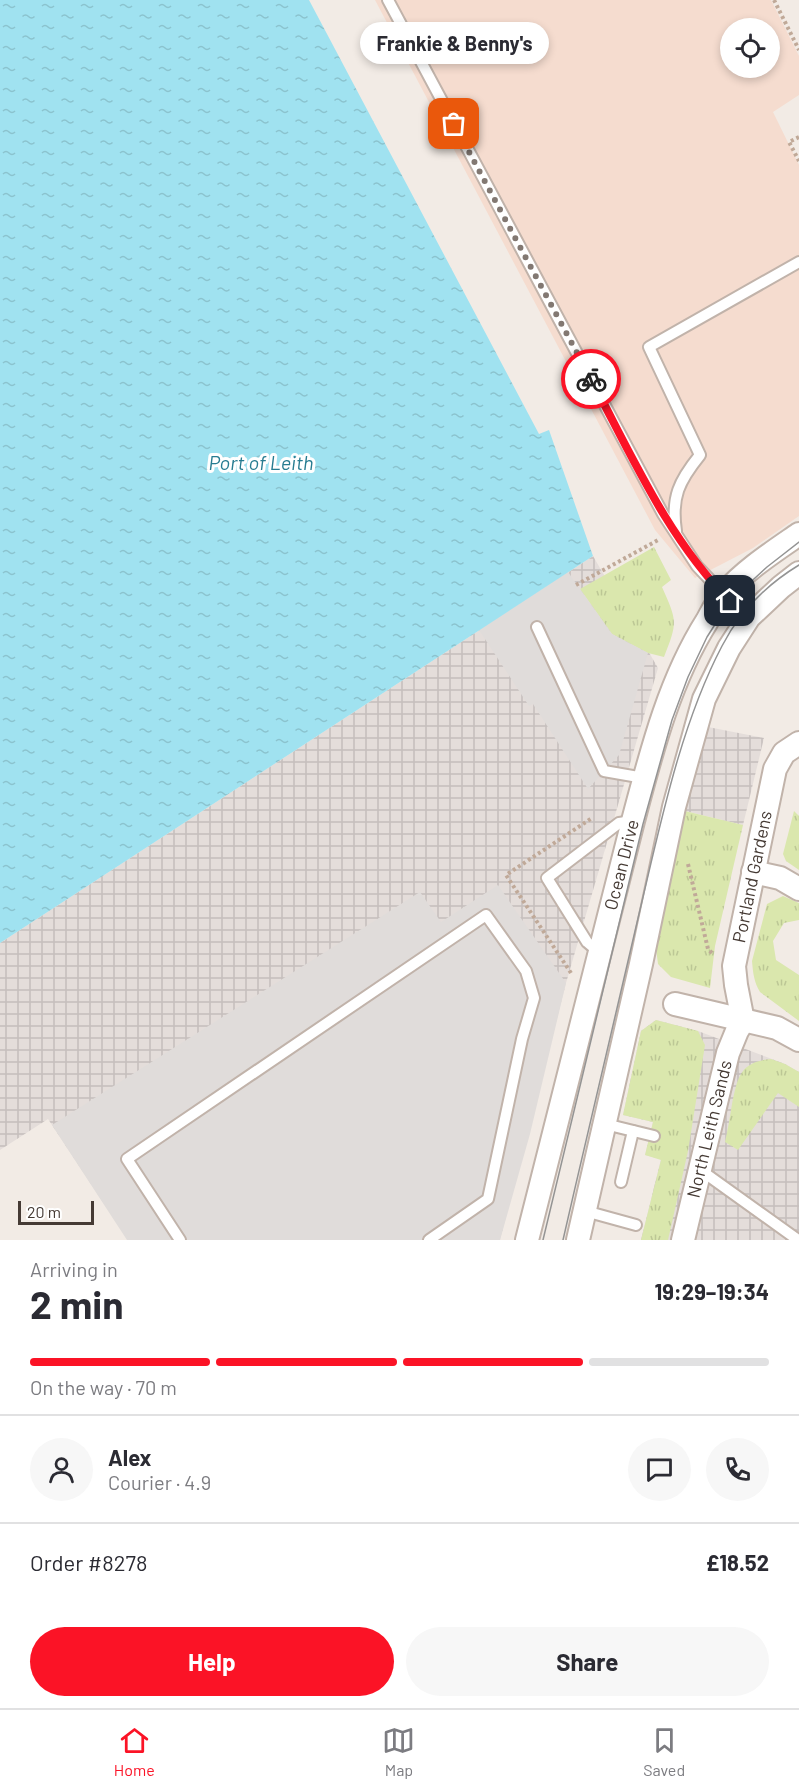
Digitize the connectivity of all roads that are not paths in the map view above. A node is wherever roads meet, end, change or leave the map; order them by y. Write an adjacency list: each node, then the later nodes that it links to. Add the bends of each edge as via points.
1 (388, 0): 3 (lane)
2 (799, 262): 3 (lane, via 649,347 700,455 678,489)
3 (676, 533): 6 (lane)
4 (799, 534): 6 (street, Ocean Drive)
5 (799, 573): 7 (street, Ocean Drive)
6 (723, 594): 7 (lane); 10 (street, Ocean Drive, via 680,674)
7 (749, 617): 18 (street, Ocean Drive, via 714,676 691,741)
8 (537, 627): 10 (lane, via 604,771)
9 (799, 743): 12 (street, Portland Gardens, via 784,753 775,769)
10 (644, 778): 11 (street, Ocean Drive)
11 (633, 821): 14 (street, Ocean Drive); 14 (lane, via 619,823 547,878 587,942)
12 (753, 872): 13 (street, via 780,878); 16 (street, Portland Gardens, via 734,966)
13 (799, 889)
14 (599, 953): 27 (street, Ocean Drive)
15 (675, 1004): 16 (street)
16 (743, 1021): 17 (street, via 777,1028); 21 (street, North Leith Sands, via 728,1053)
17 (799, 1040)
18 (605, 1124): 19 (lane); 23 (street, Ocean Drive)
19 (633, 1131): 20 (lane); 22 (lane)
20 (654, 1136)
21 (699, 1169): 29 (street, North Leith Sands); 30 (lane)
22 (621, 1182)
23 (585, 1211): 24 (lane); 28 (street, Ocean Drive)
24 (636, 1225)
25 (180, 1240): 26 (lane, via 127,1159 486,915 526,970 534,998 488,1199)
26 (429, 1240)
27 (527, 1240)
28 (578, 1240)
29 (683, 1240)
30 (798, 1240)

